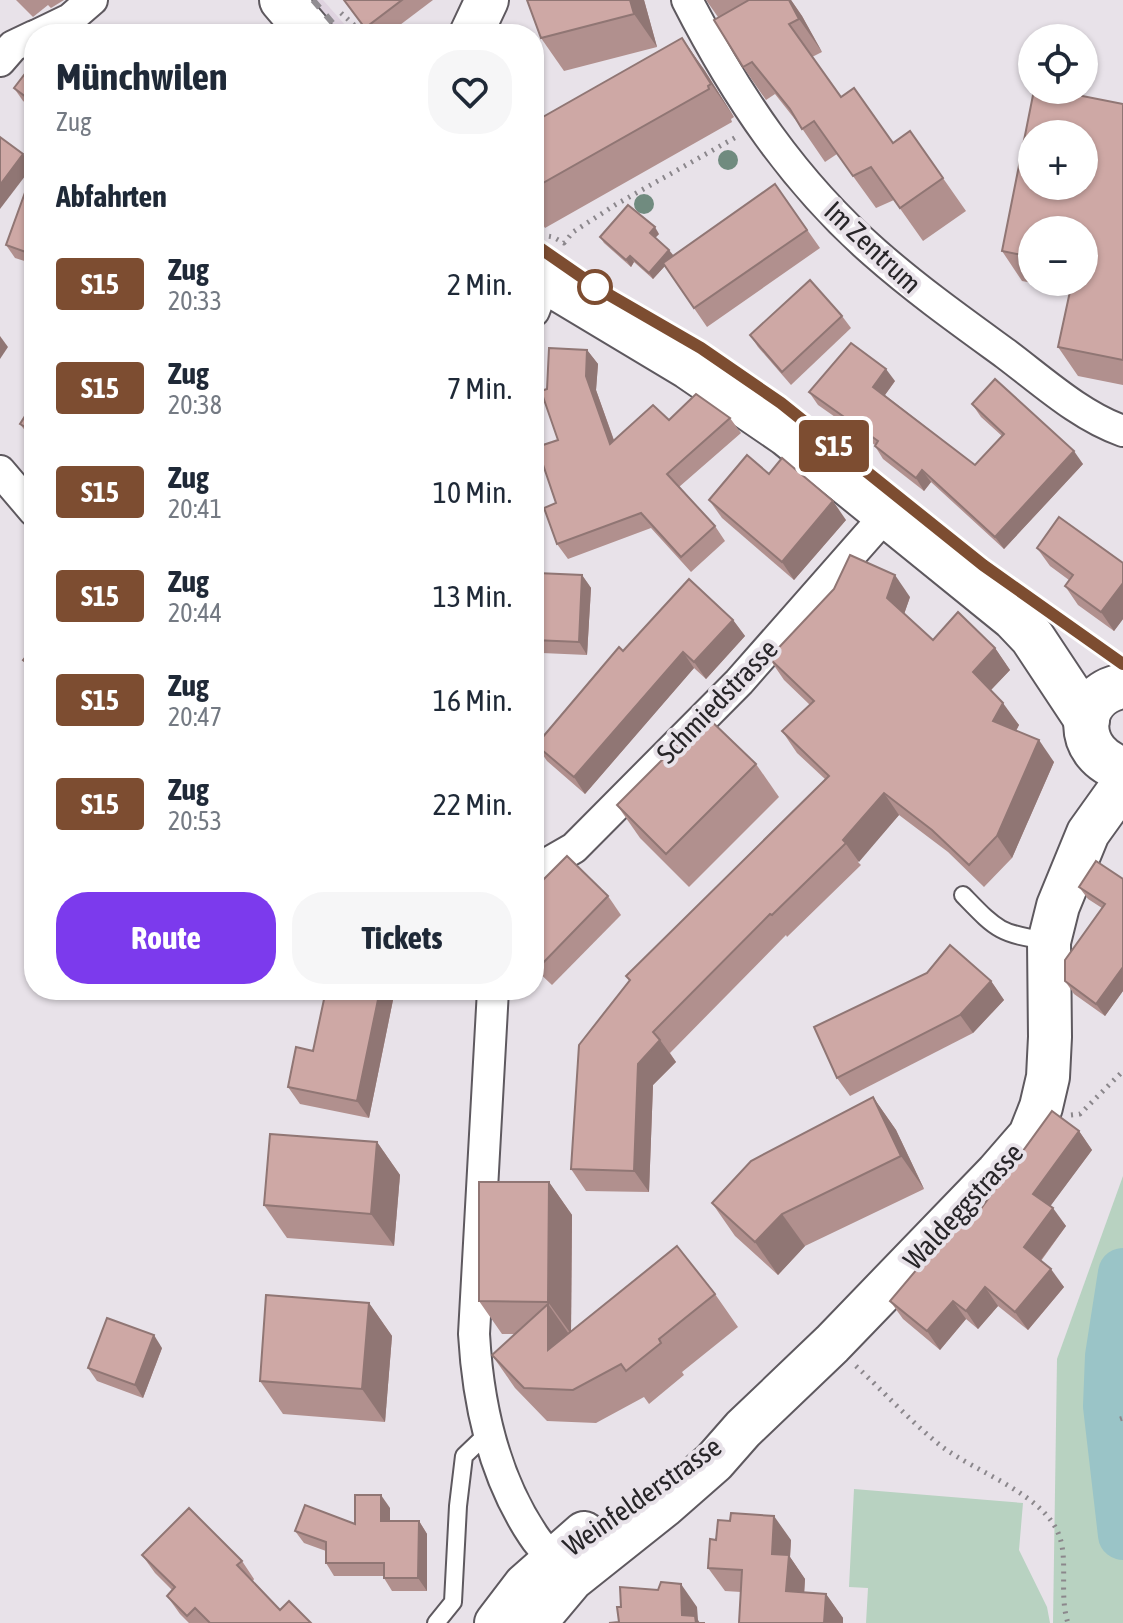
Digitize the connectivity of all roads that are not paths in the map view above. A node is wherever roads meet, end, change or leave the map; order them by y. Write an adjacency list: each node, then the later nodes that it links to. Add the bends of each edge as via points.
1 (92, 0): 6 (street)
2 (282, 0): 5 (main road)
3 (487, 0): 7 (main road)
4 (687, 0): 11 (street, Im Zentrum, via 732,84 782,155 833,212 911,284 1056,392)
5 (321, 18)
6 (59, 24)
7 (476, 24)
8 (24, 41): 9 (street)
9 (0, 61)
10 (544, 292): 14 (main road, via 639,336 787,434)
11 (1123, 431)
12 (0, 471): 13 (street)
13 (24, 499)
14 (886, 515): 15 (main road); 20 (street, Schmiedstrasse, via 717,704 574,848)
15 (1032, 637): 16 (main road); 17 (main road)
16 (1119, 687): 17 (main road, via 1096,700)
17 (1101, 746): 19 (main road, Waldeggstrasse)
18 (1123, 784): 19 (main road, Waldeggstrasse)
19 (1088, 833): 22 (main road, Waldeggstrasse)
20 (544, 865)
21 (963, 895): 22 (lane, via 995,927)
22 (1049, 942): 24 (main road, Waldeggstrasse, via 1048,1077 1030,1135 832,1344)
23 (492, 1000): 25 (street, Weinfelderstrasse, via 474,1334)
24 (743, 1429): 26 (main road, Weinfelderstrasse, via 704,1447 579,1537)
25 (488, 1433): 26 (street, Weinfelderstrasse, via 499,1469 533,1537); 27 (lane, via 464,1456 453,1602)
26 (563, 1569): 28 (main road, Weinfelderstrasse, via 525,1585); 29 (main road, Weinfelderstrasse)
27 (436, 1623)
28 (496, 1623)
29 (535, 1623)

